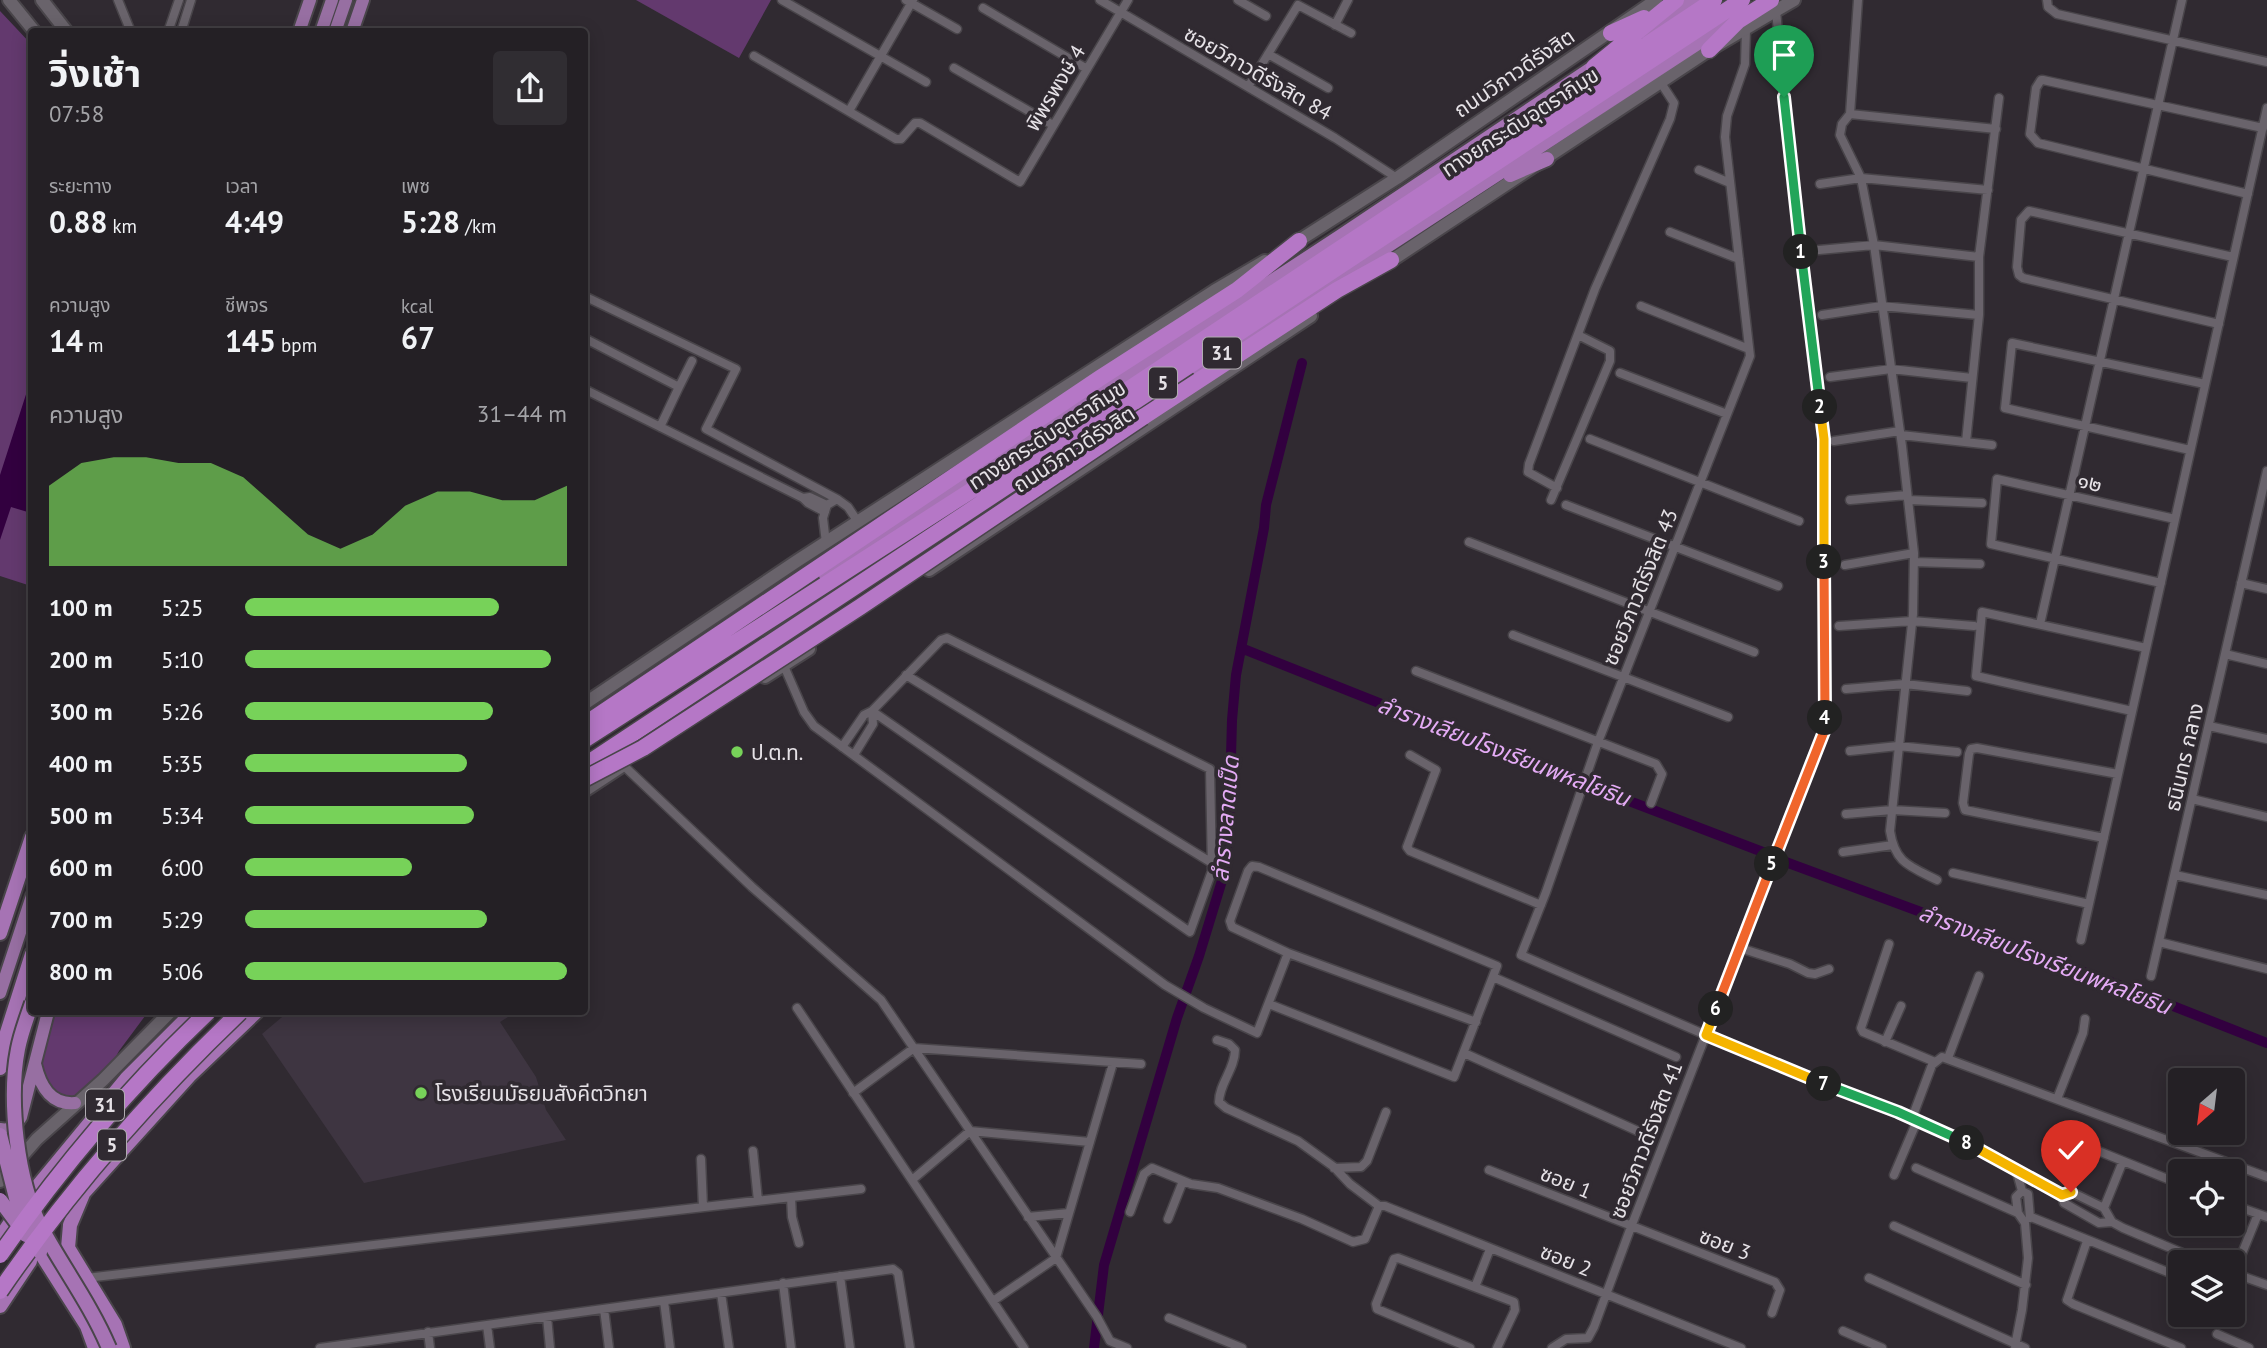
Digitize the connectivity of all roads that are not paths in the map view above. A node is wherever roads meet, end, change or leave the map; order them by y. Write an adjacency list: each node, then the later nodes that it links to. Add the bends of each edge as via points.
1 (9, 0): 30 (main road)
2 (42, 0): 31 (main road)
3 (118, 0): 32 (street)
4 (179, 0): 33 (street)
5 (191, 0): 34 (street)
6 (310, 0): 35 (main road)
7 (331, 0): 36 (main road)
8 (346, 0): 37 (main road)
9 (363, 0): 38 (main road)
10 (782, 0): 47 (street)
11 (1100, 0): 27 (street, ซอยวิภาวดีรังสิต 84)
12 (1128, 0): 27 (street, พิพรพงษ์ 4)
13 (1238, 0): 28 (street)
14 (1348, 0): 29 (street)
15 (1695, 0): 49 (highway, ถนนวิภาวดีรังสิต / 31)
16 (1714, 0): 161 (highway, ทางยกระดับอุตราภิมุข / 5, via 1132,387)
17 (1742, 0): 171 (highway, ทางยกระดับอุตราภิมุข / 5)
18 (1763, 0): 72 (highway, ถนนวิภาวดีรังสิต / 31)
19 (1794, 0): 25 (main road, ถนนวิภาวดีรังสิต / 31)
20 (1858, 0): 60 (street)
21 (2047, 0): 43 (street, via 2057,14)
22 (2182, 0): 43 (street)
23 (910, 1): 39 (street); 47 (street)
24 (1665, 3): 42 (highway); 49 (highway)
25 (1774, 6): 40 (main road, ถนนวิภาวดีรังสิต / 31); 44 (highway, 31, via 1738,21); 200 (street, ซอยวิภาวดีรังสิต 41, via 1824,439 1825,729)
26 (983, 8): 51 (street)
27 (1121, 12): 51 (street, พิพรพงษ์ 4); 54 (street, ซอยวิภาวดีรังสิต 84)
28 (1266, 16)
29 (1335, 24): 41 (street); 45 (street, via 1298,5)
30 (32, 28)
31 (64, 28)
32 (129, 28)
33 (169, 28)
34 (182, 28)
35 (300, 28)
36 (322, 28)
37 (336, 28)
38 (353, 28)
39 (957, 29)
40 (1746, 29): 44 (main road, ถนนวิภาวดีรังสิต / 31); 69 (street, ซอยวิภาวดีรังสิต 43, via 1745,64 1727,116)
41 (1351, 33)
42 (1611, 33): 67 (main road, ถนนวิภาวดีรังสิต)
43 (2173, 41): 48 (street); 57 (street)
44 (1709, 50): 53 (main road, ถนนวิภาวดีรังสิต / 31)
45 (1268, 54): 54 (street); 55 (street)
46 (754, 56): 59 (street)
47 (880, 57): 52 (street); 59 (street)
48 (2267, 61)
49 (1594, 66): 160 (highway, ถนนวิภาวดีรังสิต / 31)
50 (954, 68): 61 (street)
51 (1087, 69): 61 (street, พิพรพงษ์ 4)
52 (926, 82)
53 (1661, 83): 64 (main road, ถนนวิภาวดีรังสิต / 31); 90 (street, via 1674,103 1670,119)
54 (1248, 87): 67 (street, ซอยวิภาวดีรังสิต 84)
55 (1328, 88)
56 (1999, 98): 63 (street)
57 (2158, 104): 62 (street); 66 (street); 66 (street, via 2043,80 2036,88 2034,140)
58 (2267, 108): 62 (street)
59 (849, 111): 61 (street, พิพรพงษ์ 4, via 896,139 920,123 1020,182)
60 (1850, 114): 63 (street); 68 (street, via 1840,135)
61 (1053, 125)
62 (2263, 128): 73 (street)
63 (1996, 129): 71 (street)
64 (1547, 159): 72 (highway); 82 (main road, ถนนวิภาวดีรังสิต / 31)
65 (1699, 170): 69 (street)
66 (2143, 170): 73 (street); 75 (street)
67 (1397, 178): 76 (main road, ถนนวิภาวดีรังสิต)
68 (1861, 178): 70 (street); 71 (street); 77 (street)
69 (1730, 183): 81 (street, ซอยวิภาวดีรังสิต 43)
70 (1820, 184)
71 (1988, 190): 79 (street)
72 (1473, 191): 162 (highway, ถนนวิภาวดีรังสิต / 31)
73 (2248, 194): 80 (street)
74 (1670, 232): 81 (street)
75 (2129, 234): 80 (street); 84 (street); 84 (street, via 2029,211 2021,220 2019,275)
76 (1299, 241): 125 (main road, ถนนวิภาวดีรังสิต, via 1214,291); 158 (highway, 5, via 1237,290)
77 (1874, 245): 78 (street); 79 (street); 86 (street)
78 (1819, 250)
79 (1979, 257): 88 (street)
80 (2233, 257): 89 (street)
81 (1739, 259): 92 (street, ซอยวิภาวดีรังสิต 43)
82 (1391, 260): 147 (main road, ถนนวิภาวดีรังสิต / 31); 175 (highway, 5, bridge, via 1337,290 643,748)
83 (588, 298): 116 (street, via 736,369 706,429)
84 (2113, 299): 89 (street); 93 (street)
85 (1642, 306): 92 (street)
86 (1881, 306): 87 (street); 88 (street); 95 (street)
87 (1822, 315)
88 (1979, 315): 98 (street)
89 (2219, 324): 99 (street)
90 (1578, 335): 113 (street, via 1528,468 1532,477); 113 (street, via 1610,351 1610,361)
91 (588, 340): 100 (street)
92 (1749, 349): 102 (street, ซอยวิภาวดีรังสิต 43)
93 (2100, 360): 99 (street); 103 (street); 103 (street, via 2012,342 2005,408)
94 (692, 361): 100 (street)
95 (1891, 369): 97 (street); 98 (street); 105 (street)
96 (1620, 373): 102 (street)
97 (1830, 377)
98 (1972, 377): 108 (street)
99 (2205, 384): 110 (street)
100 (679, 387): 104 (street)
101 (588, 391): 104 (street)
102 (1727, 414): 112 (street, ซอยวิภาวดีรังสิต 43)
103 (2085, 426): 110 (street); 114 (street)
104 (660, 427): 121 (street)
105 (1901, 433): 107 (street); 108 (street); 115 (street)
106 (1590, 439): 112 (street)
107 (1835, 441)
108 (1966, 442): 109 (street)
109 (1992, 445)
110 (2190, 450): 123 (street)
111 (2267, 471): 122 (street, ธนินทร กลาง)
112 (1701, 481): 124 (street); 128 (street, ซอยวิภาวดีรังสิต 43)
113 (1557, 488): 117 (street)
114 (2069, 495): 123 (street, ๑๒); 130 (street); 130 (street, ๑๒, via 1997,479 1991,544)
115 (1908, 497): 118 (street); 119 (street); 129 (street)
116 (837, 499): 121 (street); 125 (street)
117 (1551, 500)
118 (1850, 500)
119 (1982, 503)
120 (1566, 505): 128 (street)
121 (826, 508): 127 (street)
122 (2263, 510): 134 (street, ธนินทร กลาง)
123 (2175, 519): 133 (street)
124 (1799, 521)
125 (858, 522): 127 (main road, ถนนวิภาวดีรังสิต)
126 (1469, 542): 137 (street)
127 (826, 543): 154 (main road, ถนนวิภาวดีรังสิต)
128 (1675, 548): 135 (street); 137 (street, ซอยวิภาวดีรังสิต 43)
129 (1914, 557): 131 (street); 132 (street); 138 (street)
130 (2055, 560): 133 (street); 139 (street)
131 (1980, 564)
132 (1845, 565)
133 (2161, 583): 143 (street)
134 (2241, 583): 136 (street); 145 (street, ธนินทร กลาง)
135 (1778, 586)
136 (2267, 589)
137 (1649, 611): 144 (street); 150 (street, ซอยวิภาวดีรังสิต 43)
138 (1912, 621): 140 (street); 141 (street); 151 (street)
139 (2040, 624): 143 (street); 156 (street, via 1982,612 1976,676)
140 (1839, 626)
141 (1974, 626)
142 (1513, 635): 150 (street)
143 (2146, 648): 156 (street)
144 (1754, 652)
145 (2225, 654): 146 (street); 159 (street, ธนินทร กลาง)
146 (2267, 664)
147 (784, 666): 166 (street, via 814,726); 172 (main road, ถนนวิภาวดีรังสิต / 31)
148 (1416, 671): 164 (street)
149 (906, 675): 155 (street); 188 (street); 188 (street, via 947,638 1210,769)
150 (1623, 678): 157 (street); 164 (street, ซอยวิภาวดีรังสิต 43)
151 (1905, 684): 152 (street); 153 (street); 165 (street)
152 (1846, 688)
153 (1967, 691)
154 (588, 701)
155 (872, 711): 166 (street, via 864,715); 169 (street, via 873,724); 188 (street, via 1190,932)
156 (2132, 711): 174 (street)
157 (1728, 716)
158 (588, 722)
159 (2209, 726): 163 (street); 178 (street, ธนินทร กลาง)
160 (588, 729)
161 (588, 737)
162 (637, 738): 173 (highway, ถนนวิภาวดีรังสิต / 31); 176 (highway)
163 (2267, 739)
164 (1598, 742): 179 (street, via 1656,764 1662,774); 194 (street, ซอยวิภาวดีรังสิต 43)
165 (1898, 746): 167 (street); 168 (street); 180 (street)
166 (842, 747): 169 (street)
167 (1850, 751)
168 (1957, 752)
169 (853, 755): 209 (street, via 1182,996 1257,1033)
170 (1410, 755): 194 (street, via 1436,770 1407,846 1410,851)
171 (588, 763)
172 (623, 765): 176 (main road, ถนนวิภาวดีรังสิต / 31); 224 (street, via 881,1000)
173 (588, 769)
174 (2118, 774): 184 (street); 184 (street, via 1977,748 1969,754 1965,810)
175 (588, 777)
176 (605, 777): 177 (main road, ถนนวิภาวดีรังสิต / 31)
177 (588, 789)
178 (2192, 799): 183 (street); 190 (street, ธนินทร กลาง)
179 (1651, 803)
180 (1892, 810): 181 (street); 182 (street); 185 (street)
181 (1945, 813)
182 (1846, 814)
183 (2267, 817)
184 (2104, 838): 193 (street)
185 (1893, 845): 187 (street); 191 (street, via 1899,859)
186 (28, 849): 196 (highway)
187 (1843, 852)
188 (1212, 863)
189 (1953, 873): 193 (street)
190 (2175, 875): 192 (street); 198 (street, ธนินทร กลาง)
191 (1937, 880)
192 (2267, 895)
193 (2089, 904): 197 (street)
194 (1541, 905): 221 (street, ซอยวิภาวดีรังสิต 43, via 1521,954)
195 (28, 908): 208 (main road)
196 (0, 933)
197 (2081, 940)
198 (2159, 943): 203 (street); 206 (street, ธนินทร กลาง)
199 (1889, 944): 223 (street, via 1861,1028)
200 (1740, 948): 204 (street, via 1808,973); 221 (street, ซอยวิภาวดีรังสิต 41)
201 (1288, 953): 207 (street, via 1232,928 1230,921 1252,866 1497,966); 209 (street); 220 (street)
202 (28, 967): 232 (highway)
203 (2267, 969)
204 (1829, 970)
205 (1979, 976): 227 (street)
206 (2151, 976)
207 (1493, 977): 220 (street); 226 (street)
208 (0, 993)
209 (1269, 1004): 225 (street, via 1454,1077)
210 (1900, 1006): 223 (street)
211 (797, 1009): 233 (street)
212 (28, 1015): 316 (highway, bridge, via 14,1082 17,1143 25,1182 40,1225 99,1322)
213 (47, 1015): 228 (main road)
214 (167, 1015): 235 (main road, 31)
215 (190, 1015): 279 (highway, 31, via 127,1079)
216 (205, 1015): 286 (highway, 5, bridge, via 126,1095)
217 (237, 1015): 297 (highway, 5, bridge, via 192,1057 87,1173)
218 (253, 1015): 259 (highway, 31, via 181,1084)
219 (2085, 1019): 234 (street)
220 (1476, 1022): 225 (street)
221 (1706, 1035): 237 (street); 278 (street, ซอยวิภาวดีรังสิต 41)
222 (1217, 1040): 247 (street, via 1235,1050 1219,1102 1298,1141)
223 (1885, 1042): 229 (street)
224 (914, 1048): 230 (street); 233 (street); 239 (street)
225 (1464, 1053): 240 (street)
226 (1676, 1057)
227 (1948, 1058): 229 (street); 234 (street)
228 (34, 1060): 235 (main road, via 48,1094 65,1104); 238 (main road, via 21,1117 15,1127)
229 (1935, 1062): 237 (street)
230 (1114, 1063): 231 (street); 243 (street)
231 (1141, 1065)
232 (0, 1068)
233 (853, 1093): 254 (street)
234 (2057, 1099): 252 (street)
235 (75, 1103): 255 (main road, 31)
236 (1386, 1112): 247 (street, via 1367,1161 1361,1167)
237 (1915, 1120): 249 (street); 251 (street)
238 (0, 1129)
239 (970, 1131): 243 (street); 254 (street); 272 (street)
240 (1642, 1133)
241 (0, 1135): 285 (highway, bridge, via 16,1198)
242 (2071, 1140): 246 (street)
243 (1090, 1142): 269 (street)
244 (753, 1151): 263 (street)
245 (701, 1159): 265 (street)
246 (2123, 1161): 253 (street); 266 (street)
247 (1334, 1167): 264 (street)
248 (1916, 1168): 270 (street)
249 (2016, 1169): 258 (street); 260 (street)
250 (1489, 1170): 278 (street, ซอย 1)
251 (1894, 1175)
252 (2267, 1177)
253 (2168, 1179)
254 (912, 1180): 301 (street)
255 (0, 1181)
256 (1183, 1181): 264 (street, via 1218,1188 1353,1242 1365,1239); 268 (street, via 1147,1170); 274 (street)
257 (861, 1189): 261 (street)
258 (2022, 1191): 270 (street, via 2016,1197); 275 (street, via 2028,1194)
259 (83, 1193): 291 (highway, via 67,1237 68,1248); 302 (highway, 31)
260 (2062, 1195): 266 (street, via 2071,1192); 276 (street, via 2064,1203 2099,1223)
261 (791, 1197): 263 (street); 281 (street)
262 (0, 1200): 285 (highway, bridge)
263 (758, 1201): 265 (street)
264 (1378, 1206): 282 (street, ซอย 2)
265 (703, 1207): 291 (street)
266 (2104, 1208): 276 (street)
267 (2245, 1209): 271 (street)
268 (1130, 1212)
269 (1069, 1213): 272 (street); 287 (street)
270 (2018, 1213): 275 (street)
271 (2258, 1214): 273 (street); 284 (street)
272 (1028, 1217): 287 (street)
273 (2267, 1217)
274 (1168, 1219)
275 (2028, 1220): 280 (street); 294 (street)
276 (2112, 1222): 283 (street)
277 (1894, 1226): 294 (street)
278 (1631, 1227): 299 (street, ซอยวิภาวดีรังสิต 41); 304 (street, ซอย 3, via 1775,1282 1780,1290)
279 (0, 1237)
280 (2087, 1241): 288 (street); 337 (street, via 2067,1300)
281 (799, 1243)
282 (1490, 1249): 296 (street); 299 (street, ซอย 2)
283 (2176, 1250)
284 (2243, 1250)
285 (40, 1252): 315 (highway, via 87,1326)
286 (0, 1255)
287 (1056, 1258): 301 (street); 312 (street, via 1098,1319)
288 (2168, 1272)
289 (840, 1276): 293 (street); 326 (street); 327 (street, via 889,1269 898,1273)
290 (2245, 1277): 295 (street)
291 (86, 1278): 317 (highway, via 115,1325)
292 (1869, 1278): 314 (street)
293 (783, 1283): 298 (street); 325 (street)
294 (2026, 1285): 314 (street)
295 (2267, 1285)
296 (1475, 1287): 331 (street, via 1398,1258 1391,1262 1376,1304 1382,1312); 332 (street, via 1516,1306)
297 (0, 1291)
298 (720, 1293): 300 (street); 324 (street)
299 (1608, 1295): 313 (street, ซอย 2); 333 (street, ซอยวิภาวดีรังสิต 41, via 1590,1335 1566,1339)
300 (664, 1301): 303 (street); 323 (street)
301 (993, 1301): 328 (street)
302 (0, 1306)
303 (604, 1309): 305 (street); 322 (street)
304 (1772, 1313)
305 (547, 1317): 307 (street); 321 (street)
306 (1169, 1318): 330 (street)
307 (487, 1325): 309 (street); 320 (street)
308 (1843, 1331): 335 (street)
309 (428, 1332): 311 (street); 319 (street)
310 (2217, 1334): 338 (street)
311 (372, 1344): 318 (street)
312 (1108, 1344): 329 (street)
313 (1716, 1344): 334 (street, ซอย 2)
314 (2015, 1346): 336 (street)
315 (95, 1348)
316 (109, 1348)
317 (123, 1348)
318 (320, 1348)
319 (430, 1348)
320 (490, 1348)
321 (550, 1348)
322 (609, 1348)
323 (670, 1348)
324 (729, 1348)
325 (791, 1348)
326 (850, 1348)
327 (910, 1348)
328 (1024, 1348)
329 (1127, 1348)
330 (1242, 1348)
331 (1471, 1348)
332 (1497, 1348)
333 (1552, 1348)
334 (1741, 1348)
335 (1882, 1348)
336 (2025, 1348)
337 (2181, 1348)
338 (2249, 1348)

